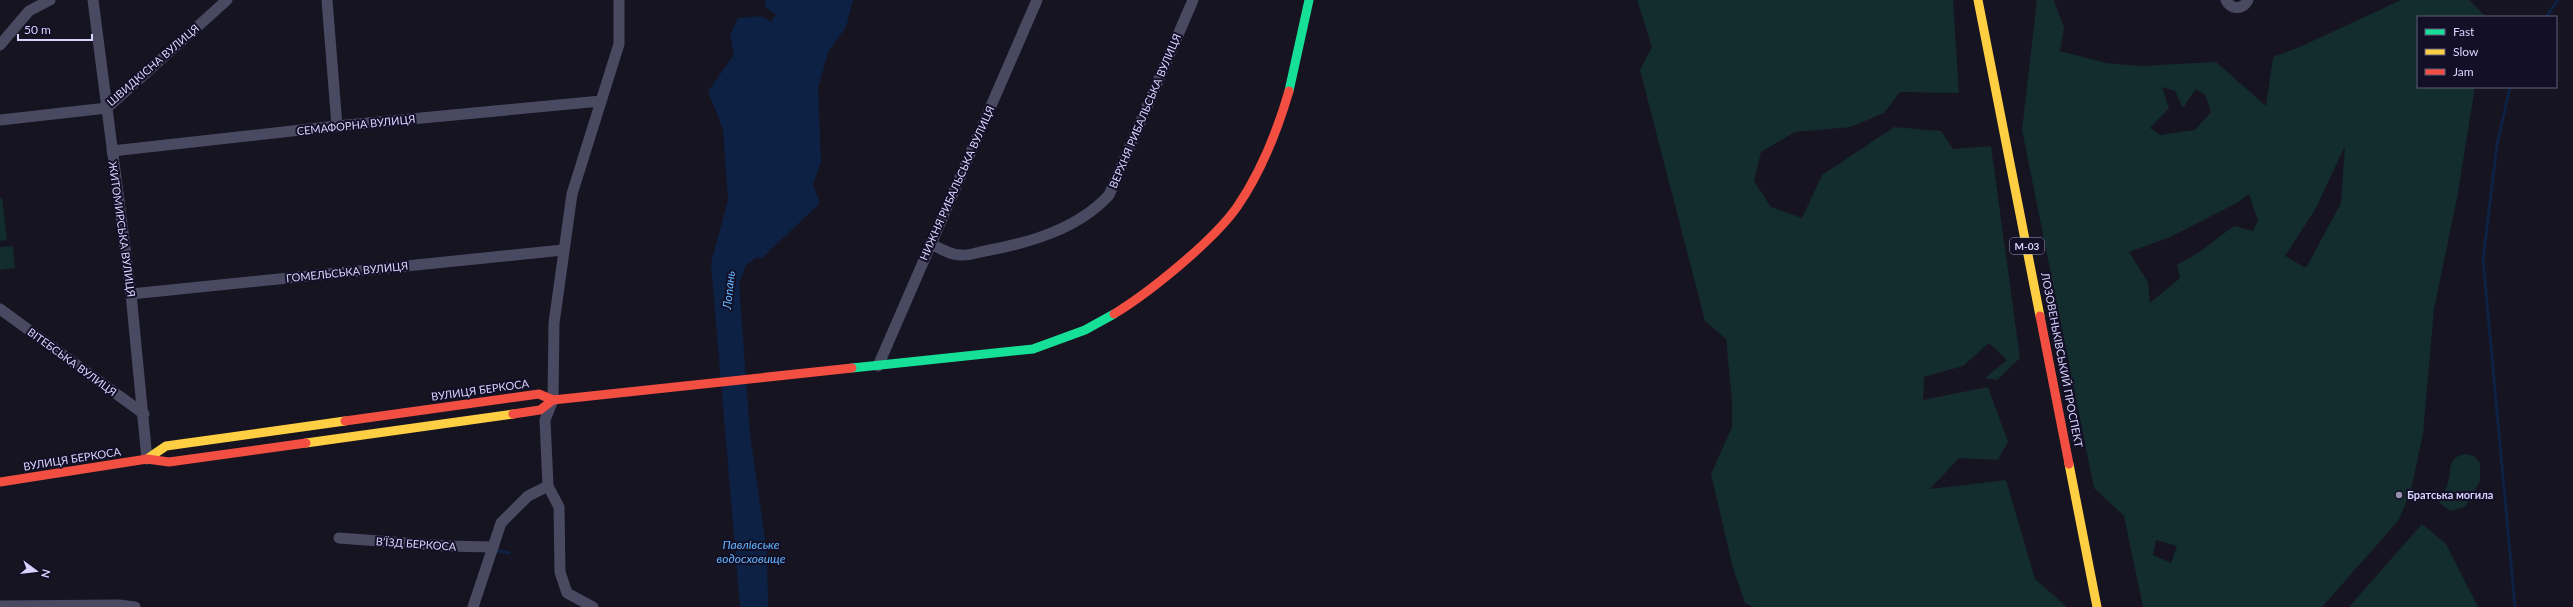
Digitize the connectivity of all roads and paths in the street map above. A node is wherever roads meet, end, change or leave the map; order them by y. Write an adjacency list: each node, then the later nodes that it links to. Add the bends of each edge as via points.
1 (50, 0): 12 (street, via 30,10)
2 (93, 0): 14 (street, ЖИТОМИРСЬКА ВУЛИЦЯ)
3 (227, 0): 14 (street, ШВИДКІСНА ВУЛИЦЯ)
4 (326, 0): 16 (street)
5 (619, 0): 13 (street, via 619,44)
6 (1037, 0): 18 (street, НИЖНЯ РИБАЛЬСЬКА ВУЛИЦЯ)
7 (1193, 0): 18 (street, ВЕРХНЯ РИБАЛЬСЬКА ВУЛИЦЯ, via 1109,195 1097,208 1046,236 993,250 961,255 946,252)
8 (1309, 0): 22 (main road, via 1299,52 1276,127 1259,170 1238,206 1162,278 1100,323 1033,349)
9 (1978, 0): 34 (main road, ЛОЗОВЕНЬКІВСЬКИЙ ПРОСПЕКТ / М-03)
10 (2226, 0): 11 (street, via 2229,5 2236,8 2244,6)
11 (2248, 0)
12 (0, 45)
13 (601, 101): 16 (street, СЕМАФОРНА ВУЛИЦЯ); 19 (street, via 572,194)
14 (107, 108): 15 (street, ШВИДКІСНА ВУЛИЦЯ); 17 (street, ЖИТОМИРСЬКА ВУЛИЦЯ)
15 (0, 120)
16 (337, 126): 17 (street, СЕМАФОРНА ВУЛИЦЯ)
17 (112, 152): 20 (street, ЖИТОМИРСЬКА ВУЛИЦЯ)
18 (930, 243): 22 (street, НИЖНЯ РИБАЛЬСЬКА ВУЛИЦЯ)
19 (563, 250): 20 (street, ГОМЕЛЬСЬКА ВУЛИЦЯ); 23 (street, via 554,323)
20 (131, 294): 24 (street, ЖИТОМИРСЬКА ВУЛИЦЯ)
21 (0, 309): 24 (street, ВІТЕБСЬКА ВУЛИЦЯ)
22 (878, 366): 23 (main road)
23 (553, 400): 25 (main road, ВУЛИЦЯ БЕРКОСА, via 540,410 169,462); 25 (main road, ВУЛИЦЯ БЕРКОСА, via 539,394 166,446); 27 (street, via 545,420)
24 (144, 414): 25 (street, ЖИТОМИРСЬКА ВУЛИЦЯ)
25 (147, 459): 26 (main road, ВУЛИЦЯ БЕРКОСА)
26 (0, 482)
27 (548, 486): 29 (street, via 528,496 501,523); 33 (street, via 559,506 560,572 567,593)
28 (339, 538): 29 (street, В’ЇЗД БЕРКОСА)
29 (492, 550): 32 (street)
30 (0, 606): 31 (street)
31 (135, 607)
32 (473, 607)
33 (593, 607)
34 (2097, 607)

